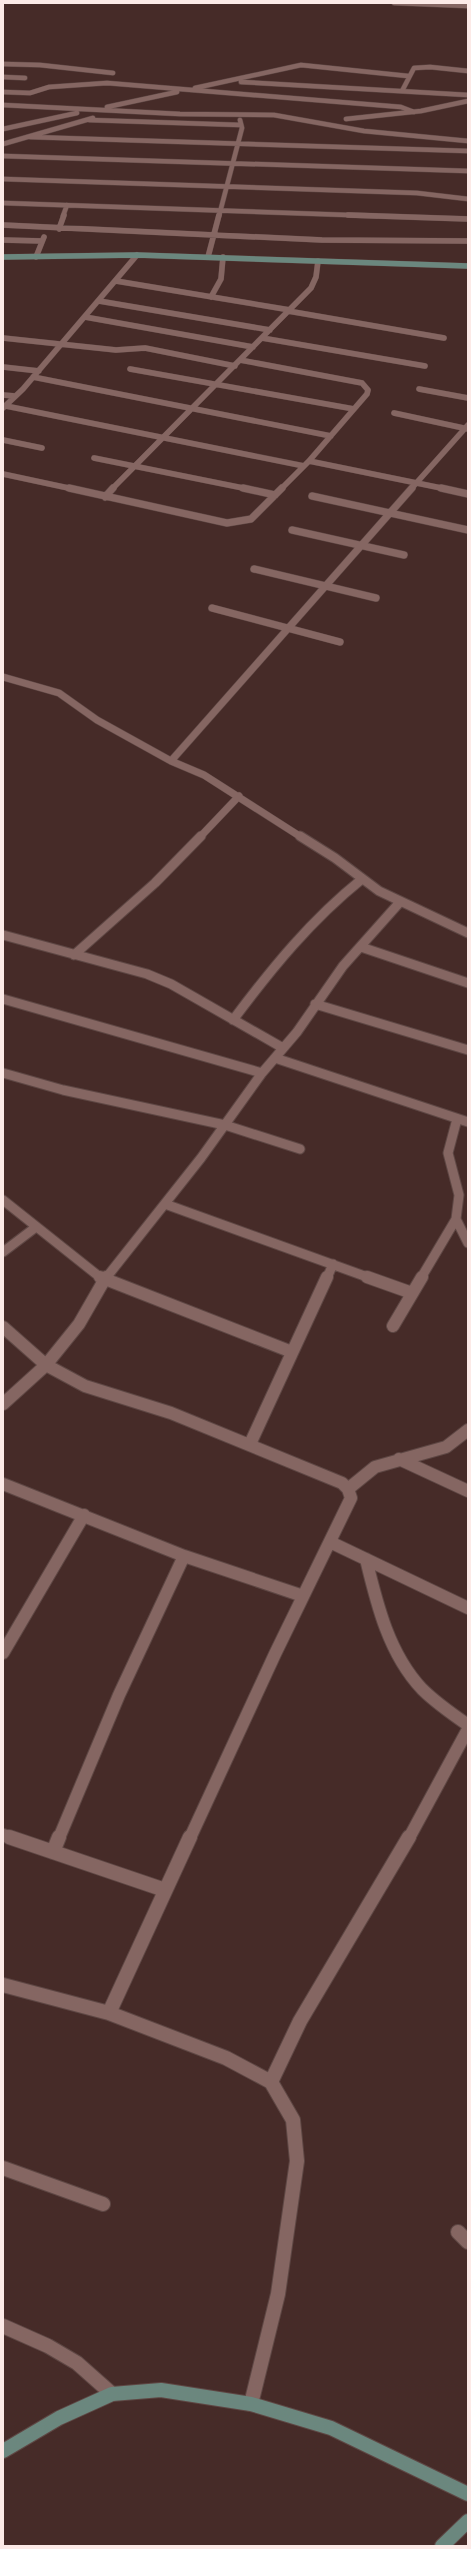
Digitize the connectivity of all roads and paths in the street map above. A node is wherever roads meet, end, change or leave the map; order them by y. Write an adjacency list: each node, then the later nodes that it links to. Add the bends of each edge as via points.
1 (394, 3): 2 (street)
2 (468, 6)
3 (3, 64): 5 (street, via 40,65)
4 (468, 71): 6 (street, via 418,67)
5 (113, 73)
6 (408, 76): 9 (street, via 301,65); 12 (street)
7 (3, 77): 8 (street)
8 (25, 78)
9 (221, 82): 10 (street); 11 (street)
10 (365, 89): 12 (street); 17 (street, via 364,103)
11 (188, 90): 13 (street, via 107,83 49,87 30,93); 17 (street); 18 (street)
12 (402, 91): 14 (street)
13 (3, 92)
14 (468, 95)
15 (468, 101): 20 (street)
16 (3, 105): 18 (street)
17 (361, 105): 20 (street, via 401,107); 22 (street)
18 (94, 110): 19 (street); 25 (street)
19 (116, 111): 21 (street); 23 (street)
20 (414, 112): 22 (street)
21 (239, 114): 26 (street); 27 (street, via 288,116)
22 (346, 119): 27 (street)
23 (89, 120): 26 (street); 29 (street)
24 (3, 124): 25 (street)
25 (20, 125): 28 (street)
26 (241, 125): 30 (street)
27 (336, 126): 31 (street)
28 (3, 129)
29 (30, 137): 30 (street); 32 (street)
30 (237, 142): 33 (street); 35 (street)
31 (468, 142)
32 (3, 144)
33 (468, 151)
34 (3, 156): 35 (street)
35 (233, 162): 36 (street); 38 (street)
36 (468, 171)
37 (3, 179): 38 (street)
38 (226, 186): 39 (street, via 417,193); 42 (street)
39 (468, 199)
40 (3, 203): 41 (street)
41 (67, 205): 42 (street); 46 (street)
42 (222, 210): 43 (street); 47 (street)
43 (468, 219)
44 (3, 226): 45 (street)
45 (48, 228): 46 (street); 49 (street)
46 (59, 229): 47 (street)
47 (214, 236): 50 (street); 54 (street)
48 (3, 240): 49 (street)
49 (42, 241): 53 (street)
50 (468, 241)
51 (137, 255): 53 (street); 54 (street); 58 (street)
52 (3, 257): 53 (street)
53 (36, 257)
54 (208, 257): 55 (street)
55 (223, 257): 56 (street); 59 (street, via 221,279)
56 (318, 261): 57 (street); 61 (street, via 316,277 311,288)
57 (468, 266)
58 (116, 281): 59 (street); 60 (street)
59 (211, 297): 61 (street)
60 (99, 301): 62 (street); 63 (street)
61 (289, 310): 63 (street); 66 (street)
62 (85, 317): 67 (street); 68 (street)
63 (270, 330): 65 (street)
64 (3, 338): 67 (street)
65 (262, 338): 68 (street); 72 (street)
66 (444, 338)
67 (62, 344): 71 (street, via 116,350 145,348); 74 (street)
68 (253, 347): 69 (street)
69 (240, 360): 71 (street); 83 (street, via 362,383 368,390 367,394)
70 (3, 366): 74 (street)
71 (234, 366): 76 (street)
72 (425, 366)
73 (130, 369): 76 (street)
74 (38, 371): 75 (street)
75 (33, 377): 79 (street); 82 (street)
76 (216, 385): 82 (street); 83 (street)
77 (420, 389): 80 (street)
78 (3, 395): 79 (street)
79 (15, 396): 81 (street)
80 (468, 398)
81 (4, 407): 87 (street)
82 (192, 408): 86 (street); 87 (street)
83 (354, 409): 86 (street)
84 (394, 413): 85 (street)
85 (467, 427): 94 (street)
86 (331, 436): 91 (street)
87 (162, 438): 91 (street); 92 (street)
88 (3, 440): 89 (street)
89 (42, 448)
90 (94, 458): 92 (street)
91 (307, 463): 94 (street); 96 (street)
92 (133, 467): 96 (street); 98 (street)
93 (3, 474): 98 (street)
94 (417, 482): 95 (street); 99 (street)
95 (468, 494)
96 (275, 495): 98 (street, via 251,519 227,523)
97 (312, 496): 99 (street)
98 (105, 497)
99 (390, 513): 101 (street); 102 (street)
100 (292, 530): 102 (street)
101 (468, 530)
102 (362, 544): 103 (street); 105 (street)
103 (404, 555)
104 (254, 569): 105 (street)
105 (326, 586): 106 (street); 108 (street)
106 (376, 598)
107 (212, 608): 108 (street)
108 (290, 628): 109 (street); 111 (street)
109 (340, 642)
110 (3, 677): 111 (street, via 59,693 97,720)
111 (172, 761): 112 (street, via 204,775)
112 (239, 796): 113 (street); 118 (street, via 155,883)
113 (362, 878): 114 (street); 122 (street, via 335,899 304,930 271,967)
114 (400, 902): 115 (street); 117 (street)
115 (468, 933)
116 (3, 936): 118 (street)
117 (361, 947): 119 (street); 121 (street, via 343,966)
118 (74, 955): 122 (street, via 147,974 171,984)
119 (468, 983)
120 (3, 999): 126 (street)
121 (315, 1004): 123 (street); 124 (street)
122 (233, 1020): 123 (street)
123 (283, 1048): 125 (street)
124 (468, 1050)
125 (275, 1058): 126 (street); 128 (street)
126 (262, 1073): 130 (street)
127 (3, 1074): 130 (street, via 63,1090)
128 (457, 1118): 129 (street); 134 (street, via 448,1153 459,1195)
129 (468, 1122)
130 (225, 1125): 131 (street); 133 (street)
131 (300, 1149)
132 (3, 1200): 135 (street)
133 (165, 1204): 138 (street); 139 (street)
134 (456, 1219): 136 (street); 140 (street)
135 (36, 1228): 137 (street); 139 (street)
136 (468, 1243)
137 (3, 1252)
138 (333, 1264): 140 (street); 143 (street)
139 (104, 1280): 143 (street); 144 (street, via 79,1324)
140 (412, 1293): 141 (street)
141 (393, 1326)
142 (3, 1327): 144 (street)
143 (292, 1352): 147 (street)
144 (46, 1365): 145 (street); 147 (street, via 85,1386 170,1413)
145 (3, 1404)
146 (468, 1430): 148 (street, via 446,1447)
147 (250, 1444): 150 (street, via 342,1483)
148 (399, 1459): 150 (street, via 375,1467); 151 (street)
149 (3, 1484): 152 (street)
150 (348, 1489): 153 (street, via 350,1498)
151 (468, 1491)
152 (84, 1515): 154 (street); 158 (street)
153 (330, 1542): 155 (street); 156 (street)
154 (184, 1556): 156 (street); 162 (street, via 119,1695)
155 (366, 1559): 157 (street); 159 (street, via 386,1627 398,1655 422,1689)
156 (303, 1596): 163 (street)
157 (468, 1608)
158 (3, 1653)
159 (468, 1725)
160 (468, 1729): 166 (street, via 401,1852 300,2021)
161 (3, 1835): 162 (street)
162 (53, 1852): 163 (street)
163 (165, 1890): 165 (street)
164 (3, 1985): 165 (street)
165 (109, 2013): 166 (street, via 226,2058)
166 (271, 2082): 171 (street, via 293,2120 297,2161 278,2294)
167 (3, 2168): 168 (street)
168 (103, 2204)
169 (3, 2326): 170 (street, via 48,2346 77,2363)
170 (112, 2394): 171 (street, via 161,2390); 172 (street, via 59,2418)
171 (251, 2404): 173 (street, via 331,2428)
172 (3, 2451)
173 (468, 2494)
174 (468, 2520): 175 (street)
175 (442, 2546)

